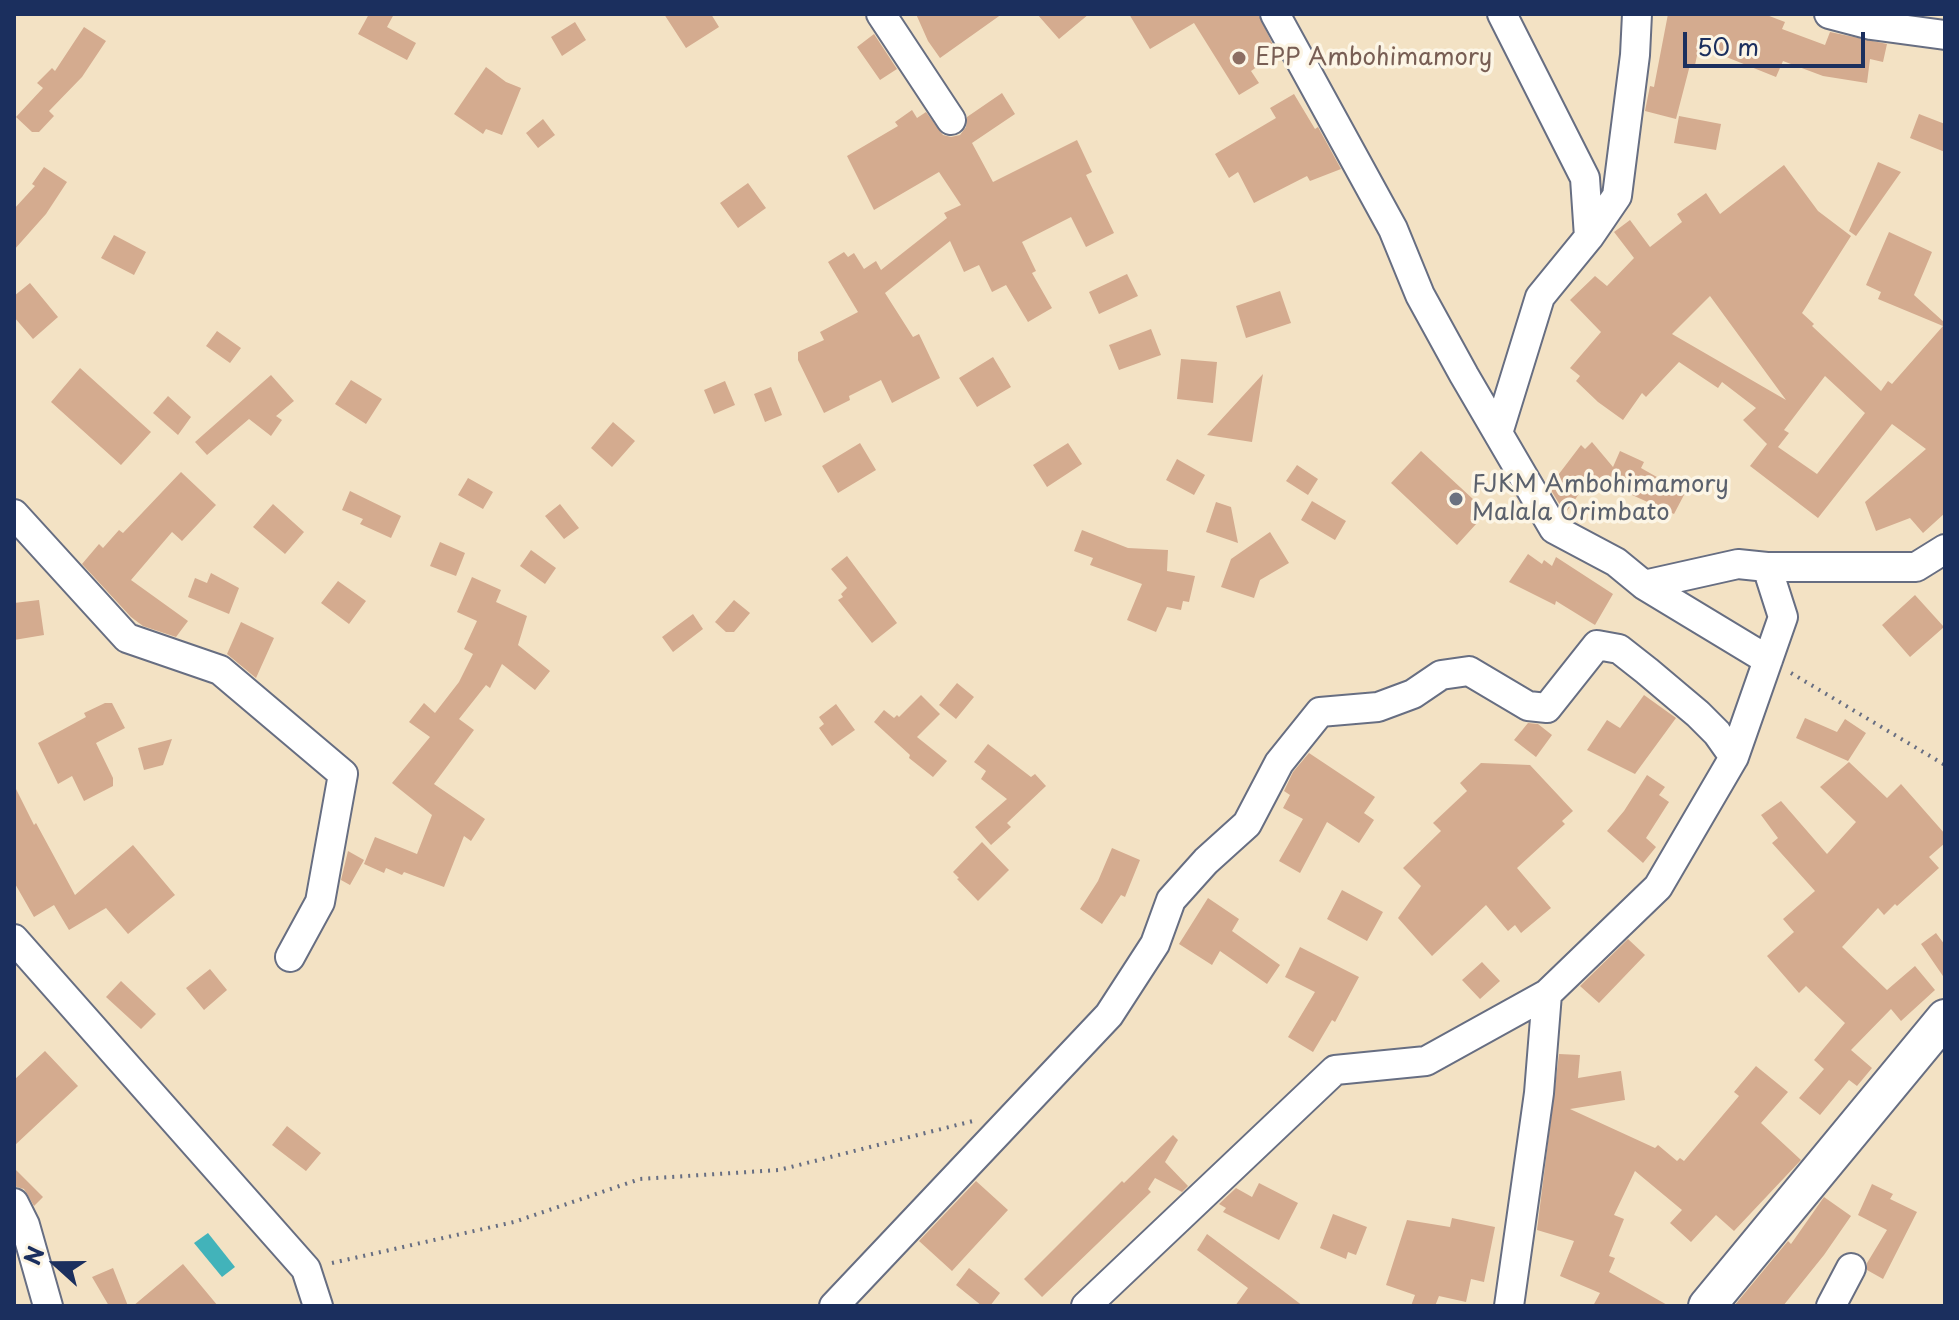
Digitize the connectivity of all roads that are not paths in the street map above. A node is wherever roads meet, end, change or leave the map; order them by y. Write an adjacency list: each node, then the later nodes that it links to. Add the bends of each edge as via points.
1 (881, 14): 7 (street)
2 (1275, 14): 9 (street, via 1393,229 1420,295)
3 (1502, 14): 8 (street, via 1585,178)
4 (1637, 14): 8 (street, via 1617,196)
5 (1829, 14): 6 (street)
6 (1945, 35)
7 (951, 120)
8 (1589, 237): 9 (street, via 1540,297)
9 (1498, 433): 13 (street, via 1554,529 1616,562)
10 (14, 514): 17 (street, via 127,638 220,670 343,774 320,902)
11 (1945, 549): 12 (street, via 1916,567)
12 (1767, 567): 13 (street, via 1738,564); 14 (street, via 1783,617)
13 (1644, 585): 14 (street)
14 (1768, 660): 15 (street)
15 (1734, 757): 18 (street, via 1658,887); 24 (street, via 1698,714 1647,671 1619,649 1597,645 1547,708 1528,706 1469,671 1441,675 1413,694 1378,707 1320,712 1279,763 1247,824 1171,900 1155,944 1109,1015)
16 (14, 939): 23 (street, via 306,1269)
17 (290, 957)
18 (1547, 994): 25 (street, via 1426,1061 1335,1070); 26 (street, via 1539,1093)
19 (1945, 1018): 27 (street)
20 (14, 1203): 22 (street)
21 (1851, 1268): 28 (street)
22 (48, 1306)
23 (318, 1306)
24 (834, 1306)
25 (1086, 1306)
26 (1509, 1306)
27 (1707, 1306)
28 (1831, 1306)

